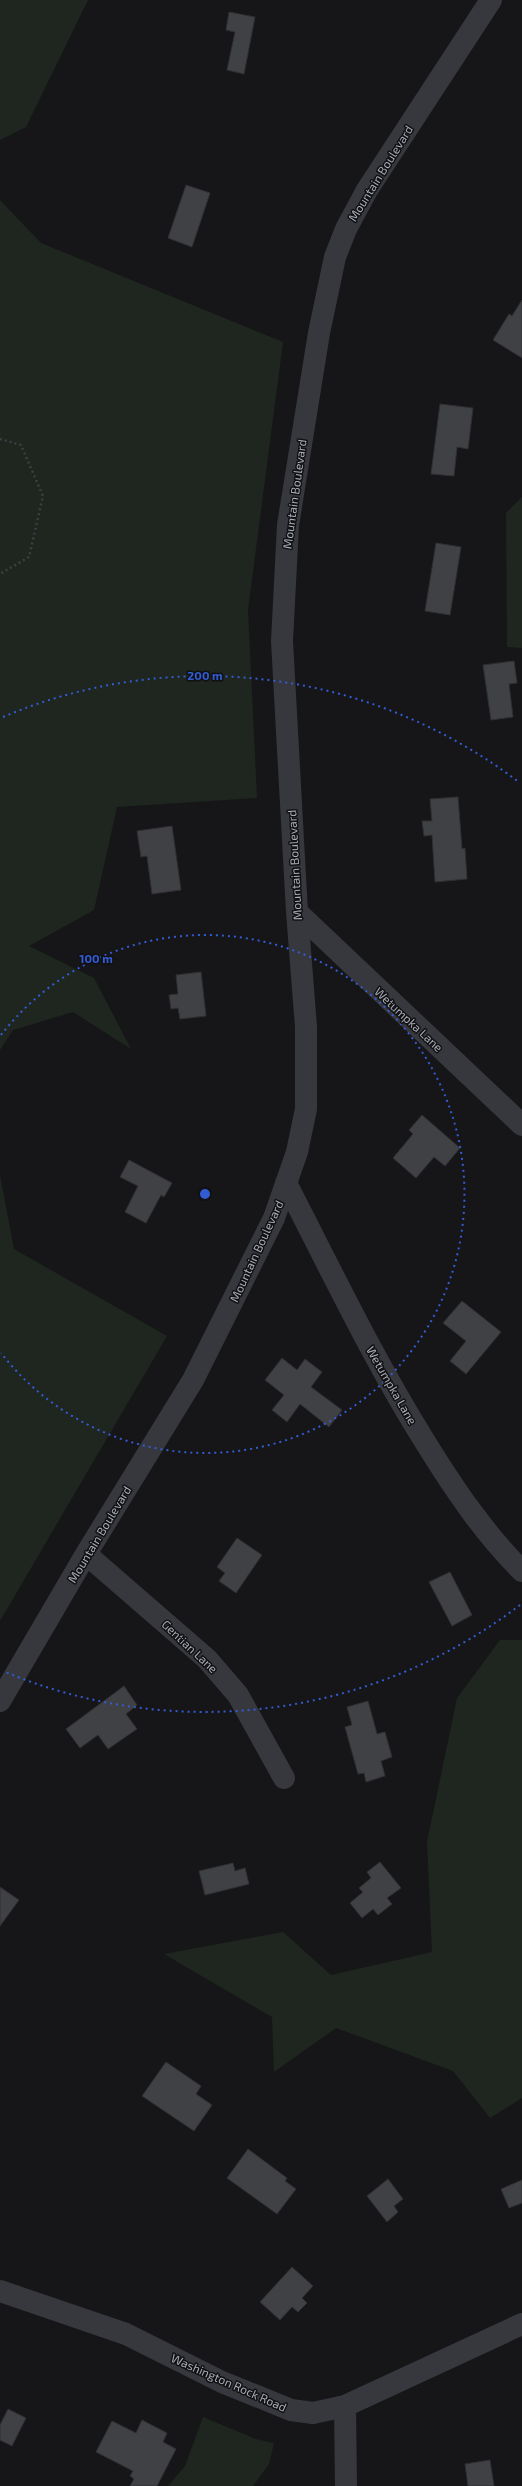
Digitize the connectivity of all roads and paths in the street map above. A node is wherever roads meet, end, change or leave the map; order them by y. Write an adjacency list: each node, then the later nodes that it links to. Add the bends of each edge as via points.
1 (491, 0): 4 (street, Mountain Boulevard, via 367,190 346,229 335,257 319,333 288,525 282,641)
2 (0, 439): 3 (path, via 21,445 43,496 29,557)
3 (0, 574)
4 (297, 912): 5 (street, Wetumpka Lane); 6 (street, Mountain Boulevard, via 306,1027 306,1109 298,1152)
5 (522, 1125)
6 (286, 1183): 7 (street, Mountain Boulevard, via 274,1218 193,1380); 8 (street, Wetumpka Lane, via 390,1385 461,1499 501,1550)
7 (86, 1554): 9 (street, Mountain Boulevard); 10 (street, Gentian Lane, via 207,1659 238,1695)
8 (522, 1571)
9 (0, 1701)
10 (284, 1778)
11 (0, 2291): 13 (street, Washington Rock Road, via 126,2334 222,2382 291,2410 313,2413)
12 (522, 2324): 13 (street, Washington Rock Road)
13 (345, 2406): 14 (street)
14 (346, 2486)

